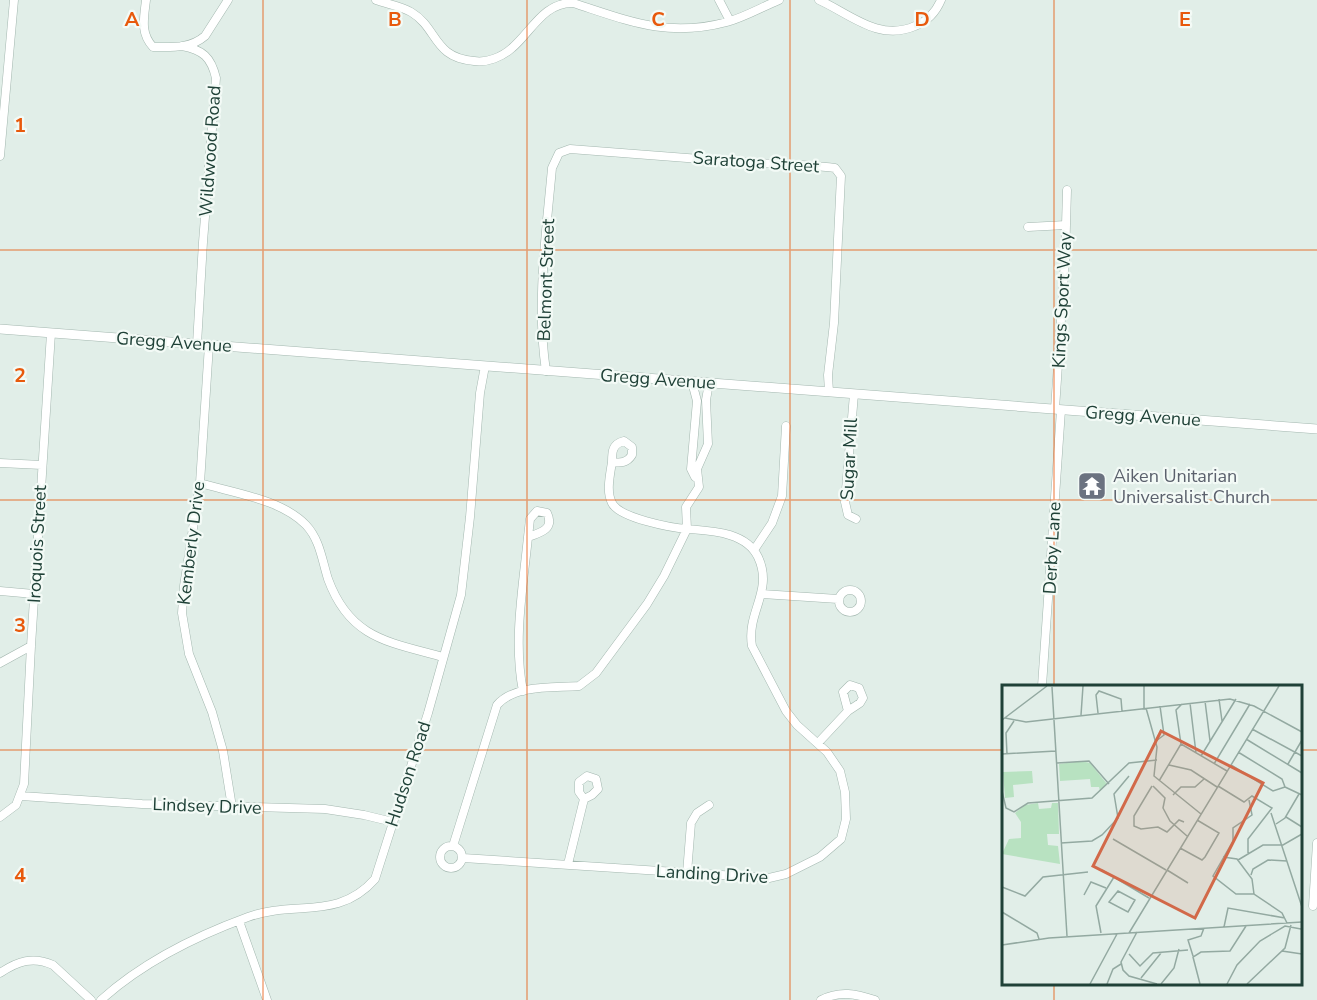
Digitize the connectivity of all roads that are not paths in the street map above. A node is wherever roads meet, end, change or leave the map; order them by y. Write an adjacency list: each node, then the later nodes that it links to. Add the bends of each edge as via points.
1 (14, 0): 11 (street)
2 (146, 0): 10 (street, via 146,39 153,47)
3 (228, 0): 10 (street, via 205,36)
4 (376, 0): 9 (street, via 410,12 450,56 465,61 482,62 497,57 512,48 551,9 567,2 655,28 697,28)
5 (719, 0): 9 (street)
6 (779, 0): 9 (street)
7 (819, 0): 8 (street, via 858,22 886,32 920,24 931,16)
8 (941, 0)
9 (730, 21)
10 (182, 46): 18 (street, Wildwood Road, via 205,54 216,78)
11 (0, 156)
12 (550, 188): 21 (street, Belmont Street, via 541,338); 24 (street, Saratoga Street, via 555,157 564,150 806,164 838,170 842,184)
13 (1067, 190): 14 (street, Kings Sport Way)
14 (1066, 225): 15 (street); 26 (street, Kings Sport Way)
15 (1028, 227)
16 (0, 329): 17 (street, Gregg Avenue)
17 (51, 333): 18 (street, Gregg Avenue); 31 (street, Iroquois Street)
18 (197, 344): 19 (street, Gregg Avenue)
19 (209, 345): 20 (street, Gregg Avenue); 32 (street, Kemberly Drive)
20 (485, 366): 21 (street, Gregg Avenue); 43 (street, Hudson Road, via 461,595)
21 (546, 371): 22 (street, Gregg Avenue)
22 (692, 382): 23 (street, Gregg Avenue); 33 (street, via 698,401 691,469)
23 (709, 383): 24 (street, Gregg Avenue); 33 (street, Landing Drive, via 709,436 697,470)
24 (830, 392): 25 (street, Gregg Avenue)
25 (854, 394): 26 (street, Gregg Avenue); 34 (street, Sugar Mill, via 845,502 848,515)
26 (1058, 410): 28 (street, Gregg Avenue); 45 (street, Derby Lane)
27 (786, 426): 37 (street, via 782,496 769,529)
28 (1317, 429)
29 (612, 462): 35 (street, via 610,499 618,512)
30 (0, 463): 31 (street)
31 (42, 465): 39 (street, Iroquois Street)
32 (200, 483): 43 (street, via 282,507 299,519 316,539 332,587 355,624 390,643); 52 (street, Kemberly Drive, via 184,586 183,627 218,731)
33 (699, 487): 35 (street, Landing Drive, via 686,507)
34 (856, 519)
35 (687, 529): 37 (street, via 720,532); 46 (street, Landing Drive, via 657,590 591,678 579,686)
36 (528, 537): 46 (street, via 519,628)
37 (754, 550): 40 (street, Landing Drive, via 762,571)
38 (0, 591): 39 (street)
39 (34, 594): 42 (street, Iroquois Street)
40 (762, 594): 41 (street); 48 (street, Landing Drive, via 752,620 752,646 786,711)
41 (838, 599)
42 (31, 646): 44 (street); 49 (street, Iroquois Street)
43 (443, 657): 54 (street, Hudson Road)
44 (0, 663)
45 (1042, 685)
46 (523, 691): 56 (street, Landing Drive, via 506,697 495,710)
47 (848, 711): 48 (street)
48 (818, 743): 59 (street, Landing Drive, via 840,771 845,792 844,828 835,846 778,877)
49 (21, 796): 52 (street, Lindsey Drive); 53 (street)
50 (584, 798): 58 (street)
51 (709, 805): 59 (street, via 691,823)
52 (232, 807): 54 (street, Lindsey Drive, via 325,809)
53 (0, 817)
54 (393, 822): 61 (street, Hudson Road, via 375,879 354,898 336,905 271,911)
55 (1317, 843): 60 (street)
56 (453, 846): 57 (street); 57 (street, Landing Drive, via 441,853 442,864 452,868)
57 (463, 858): 58 (street, Landing Drive)
58 (568, 864): 59 (street, Landing Drive)
59 (687, 873)
60 (1313, 906)
61 (239, 921): 64 (street, Hudson Road, via 157,960); 65 (street)
62 (0, 973): 63 (street, via 23,961 46,962)
63 (91, 1000)
64 (101, 1000)
65 (267, 1000)
66 (821, 1000): 67 (street, via 848,993)
67 (875, 1000)

